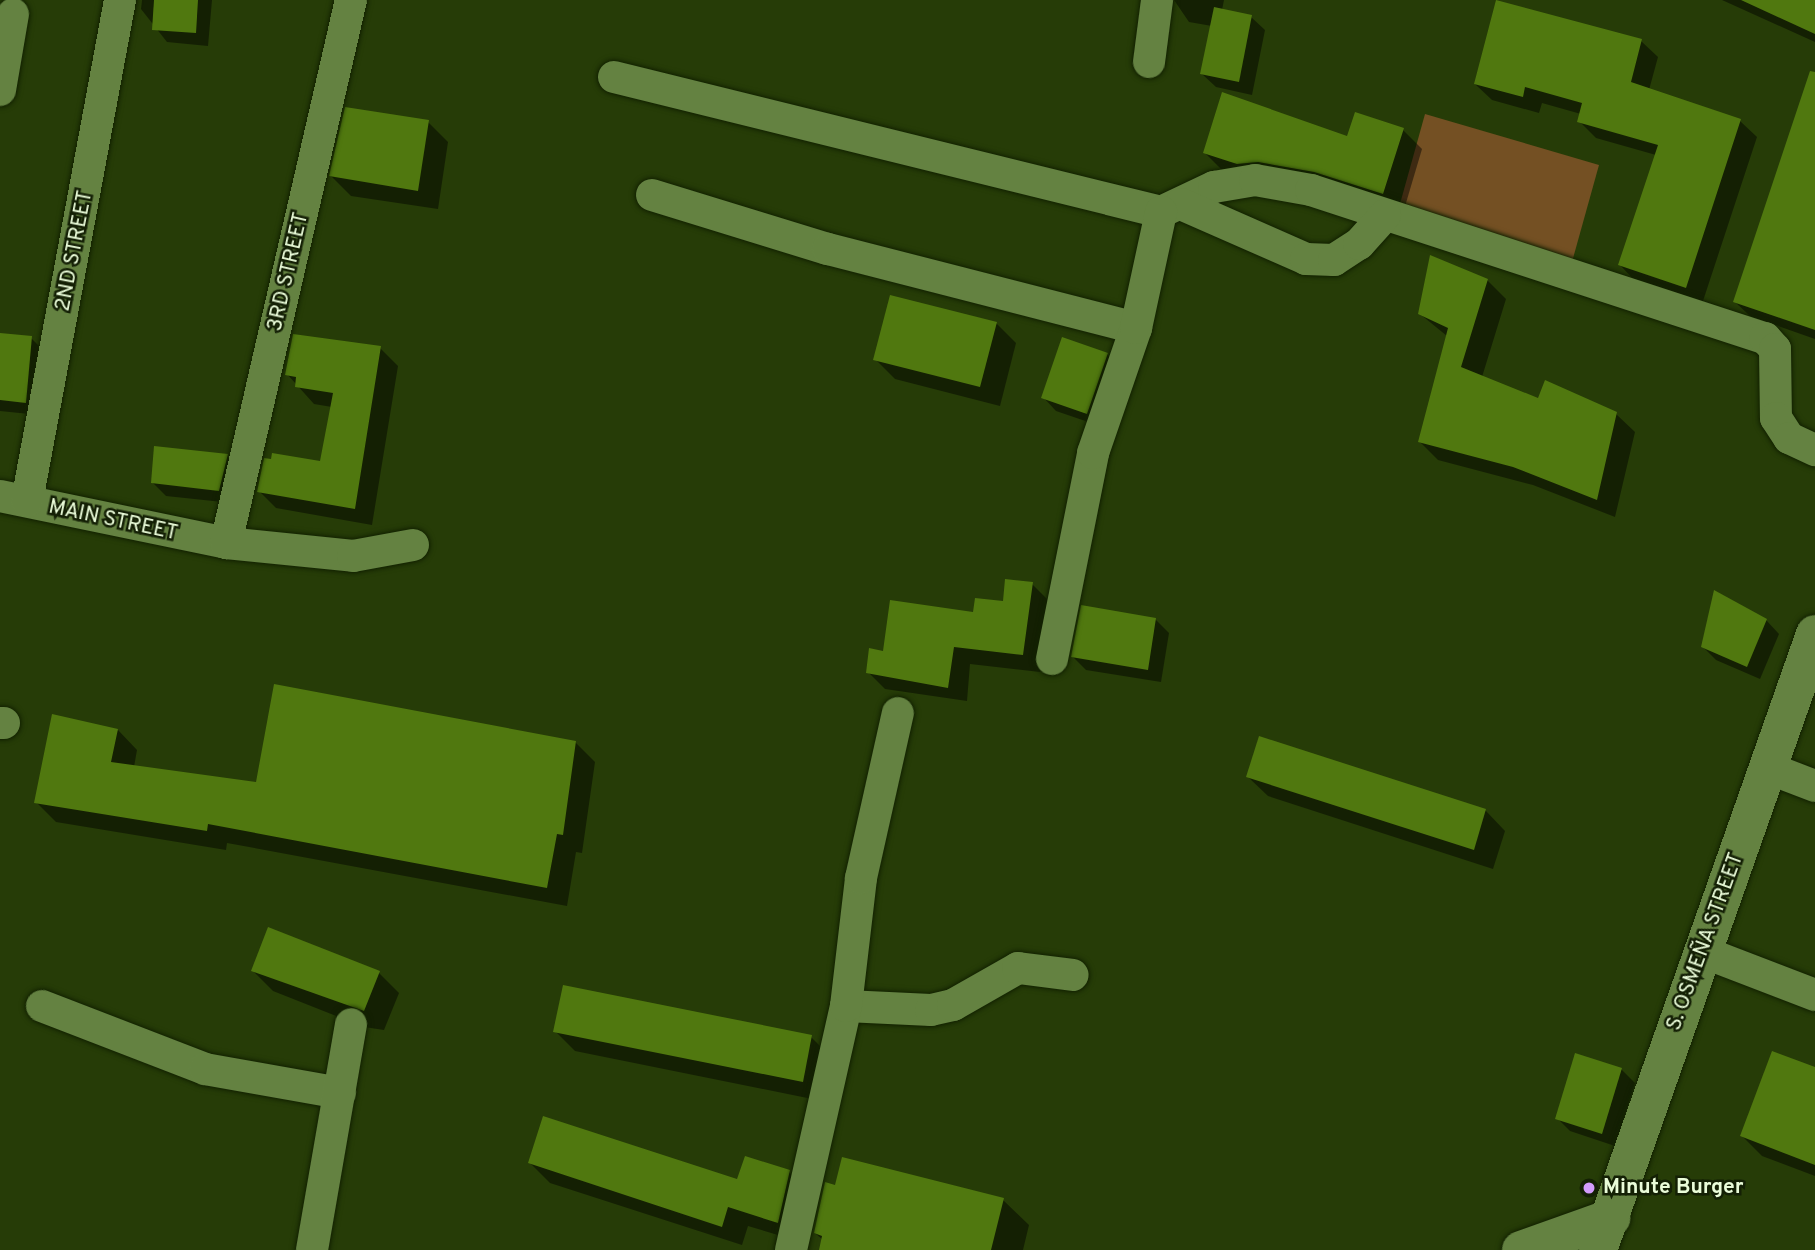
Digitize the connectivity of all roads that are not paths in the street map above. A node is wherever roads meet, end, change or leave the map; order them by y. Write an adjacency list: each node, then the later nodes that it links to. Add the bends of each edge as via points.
1 (120, 0): 13 (street, 2ND STREET)
2 (351, 0): 14 (street, 3RD STREET)
3 (1157, 0): 5 (street)
4 (13, 14): 7 (street)
5 (1149, 62)
6 (614, 77): 9 (street)
7 (0, 90)
8 (652, 195): 11 (street, via 828,250)
9 (1171, 208): 10 (street, via 1214,187 1255,180 1311,190); 10 (street, via 1306,259 1334,260 1359,244); 11 (street)
10 (1385, 215): 12 (street, via 1765,338 1775,349 1776,418 1789,438)
11 (1136, 328): 17 (street, via 1093,453)
12 (1815, 450)
13 (13, 498): 14 (street, MAIN STREET)
14 (226, 543): 15 (street, MAIN STREET, via 353,556)
15 (413, 545)
16 (1815, 634): 19 (street, S. OSMEÑA STREET)
17 (1052, 659)
18 (898, 713): 25 (street, via 861,878)
19 (1768, 768): 20 (street); 21 (street, S. OSMEÑA STREET)
20 (1815, 786)
21 (1703, 952): 23 (street); 28 (street, S. OSMEÑA STREET)
22 (1073, 975): 25 (street, via 1018,968 953,1005 932,1010)
23 (1815, 995)
24 (42, 1006): 27 (street, via 205,1069)
25 (846, 1006): 30 (street)
26 (351, 1024): 27 (street)
27 (340, 1093): 29 (street)
28 (1604, 1234): 31 (street)
29 (312, 1250)
30 (791, 1250)
31 (1521, 1250)

